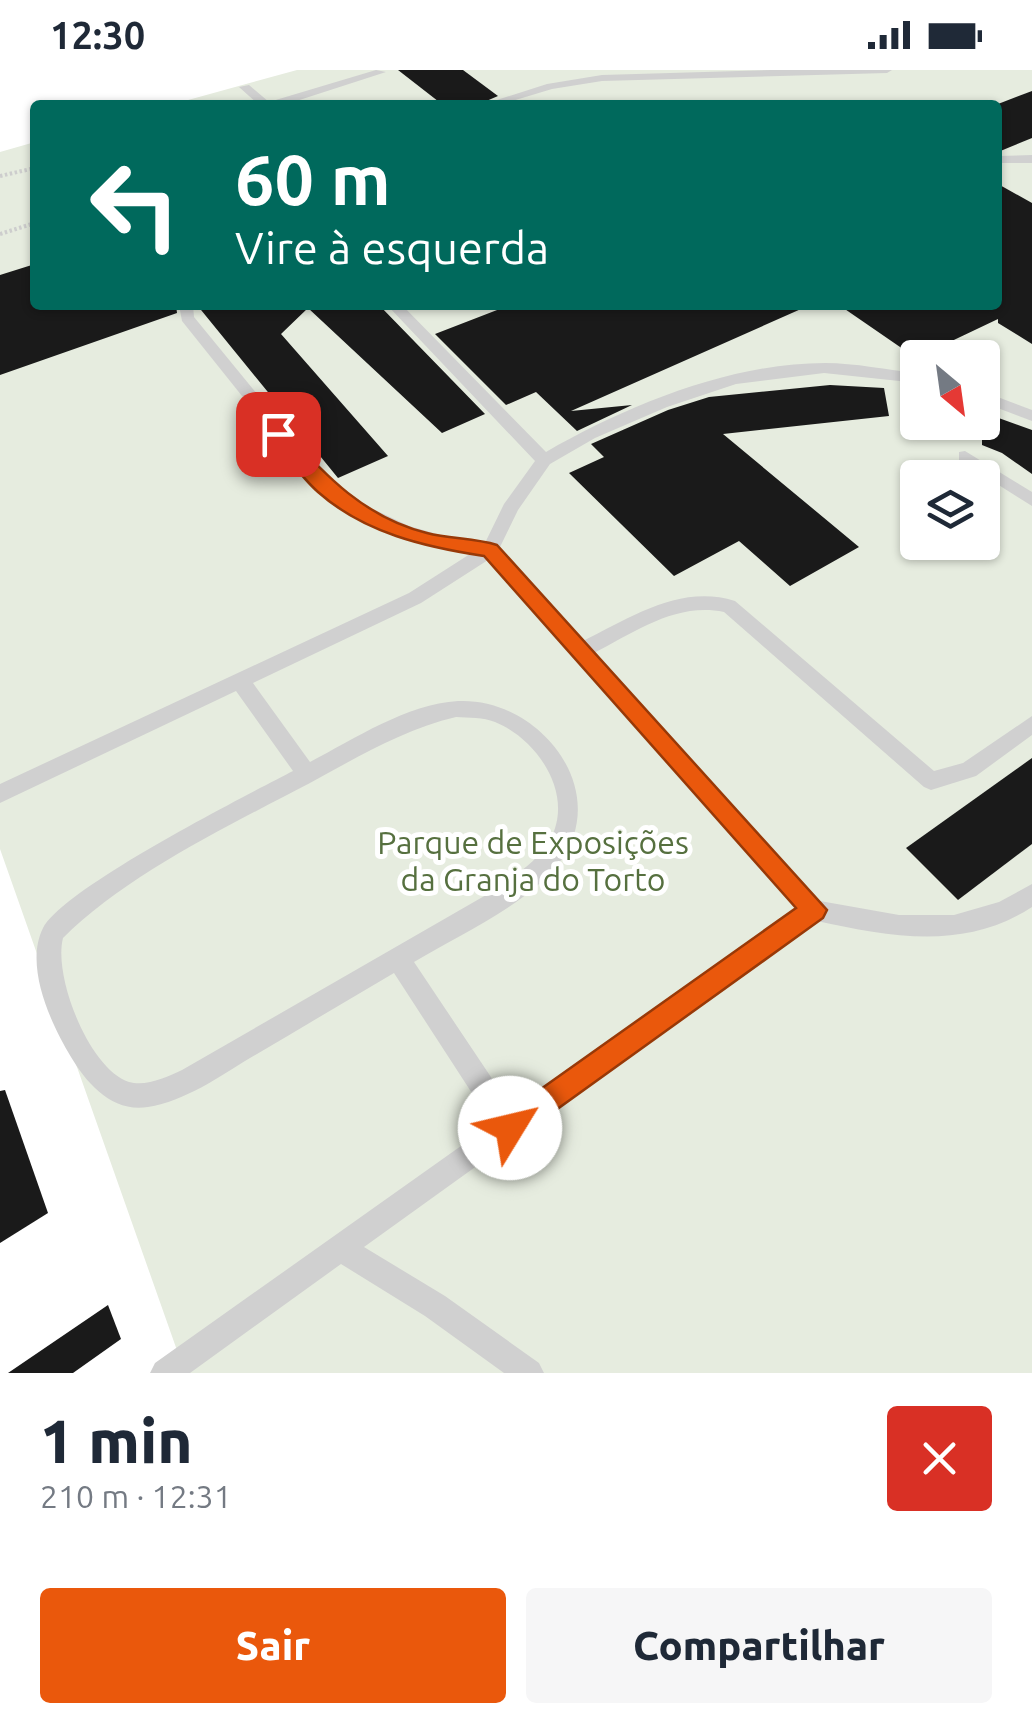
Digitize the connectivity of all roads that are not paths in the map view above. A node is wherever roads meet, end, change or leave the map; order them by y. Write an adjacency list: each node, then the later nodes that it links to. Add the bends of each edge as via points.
1 (888, 70): 6 (lane, via 602,78)
2 (381, 72): 5 (lane)
3 (246, 87): 4 (lane)
4 (263, 100)
5 (286, 100)
6 (504, 100)
7 (1032, 158): 8 (lane)
8 (1002, 160)
9 (187, 310): 17 (lane, via 324,487 421,540)
10 (399, 310): 15 (lane)
11 (900, 376): 15 (lane, via 824,368 734,379 589,434)
12 (1000, 403): 13 (lane)
13 (1031, 415)
14 (965, 456): 16 (lane)
15 (544, 460): 17 (lane)
16 (1032, 500)
17 (490, 550): 18 (lane); 19 (lane, via 415,598)
18 (580, 651): 20 (lane, via 687,602 729,606 930,781 969,770); 24 (lane)
19 (240, 680): 21 (lane); 22 (lane)
20 (1032, 724)
21 (307, 775): 25 (lane, via 421,718 456,709 496,713 526,731 567,782 562,840 548,862); 25 (lane, via 88,900 54,930 47,948 52,976 81,1054 124,1094 156,1094)
22 (0, 794)
23 (1032, 894): 24 (lane, via 1010,912 958,928 886,926)
24 (814, 910): 26 (lane)
25 (400, 960): 26 (lane)
26 (510, 1128): 27 (lane)
27 (342, 1249): 28 (lane); 29 (lane)
28 (165, 1373)
29 (528, 1373)

